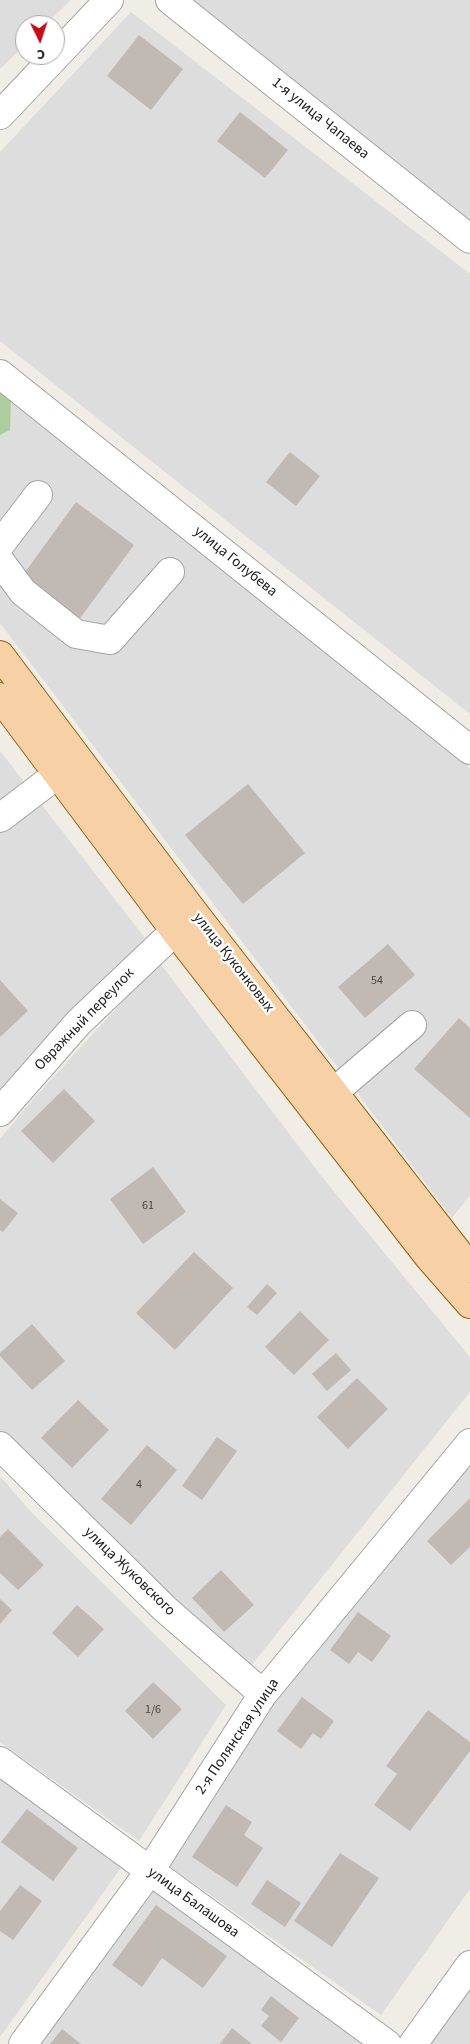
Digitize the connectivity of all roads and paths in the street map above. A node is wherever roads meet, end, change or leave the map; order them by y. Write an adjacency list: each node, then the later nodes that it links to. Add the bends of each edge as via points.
1 (109, 0): 3 (street)
2 (170, 0): 4 (street, 1-я улица Чапаева)
3 (0, 115)
4 (470, 239)
5 (0, 374): 12 (street, улица Голубева)
6 (38, 496): 7 (street)
7 (0, 545)
8 (0, 561): 9 (street, via 23,592 76,634 110,640)
9 (170, 572)
10 (0, 655): 17 (main road, улица Куконковых)
11 (3, 709): 13 (main road, улица Куконковых)
12 (470, 750)
13 (58, 774): 14 (street); 15 (main road, улица Куконковых)
14 (0, 818)
15 (175, 930): 18 (street, Овражный переулок, via 79,1022); 20 (main road, улица Куконковых, via 428,1256)
16 (412, 1025): 17 (street)
17 (334, 1092): 19 (main road, улица Куконковых)
18 (0, 1112)
19 (470, 1268)
20 (470, 1304)
21 (470, 1443): 23 (street, 2-я Полянская улица)
22 (0, 1446): 23 (street, улица Жуковского, via 165,1609)
23 (263, 1694): 25 (street, 2-я Полянская улица)
24 (0, 1761): 25 (street, улица Балашова)
25 (149, 1872): 27 (street, 2-я Полянская улица); 28 (street, улица Балашова)
26 (470, 1965): 29 (street)
27 (23, 2044)
28 (387, 2044)
29 (413, 2044)

